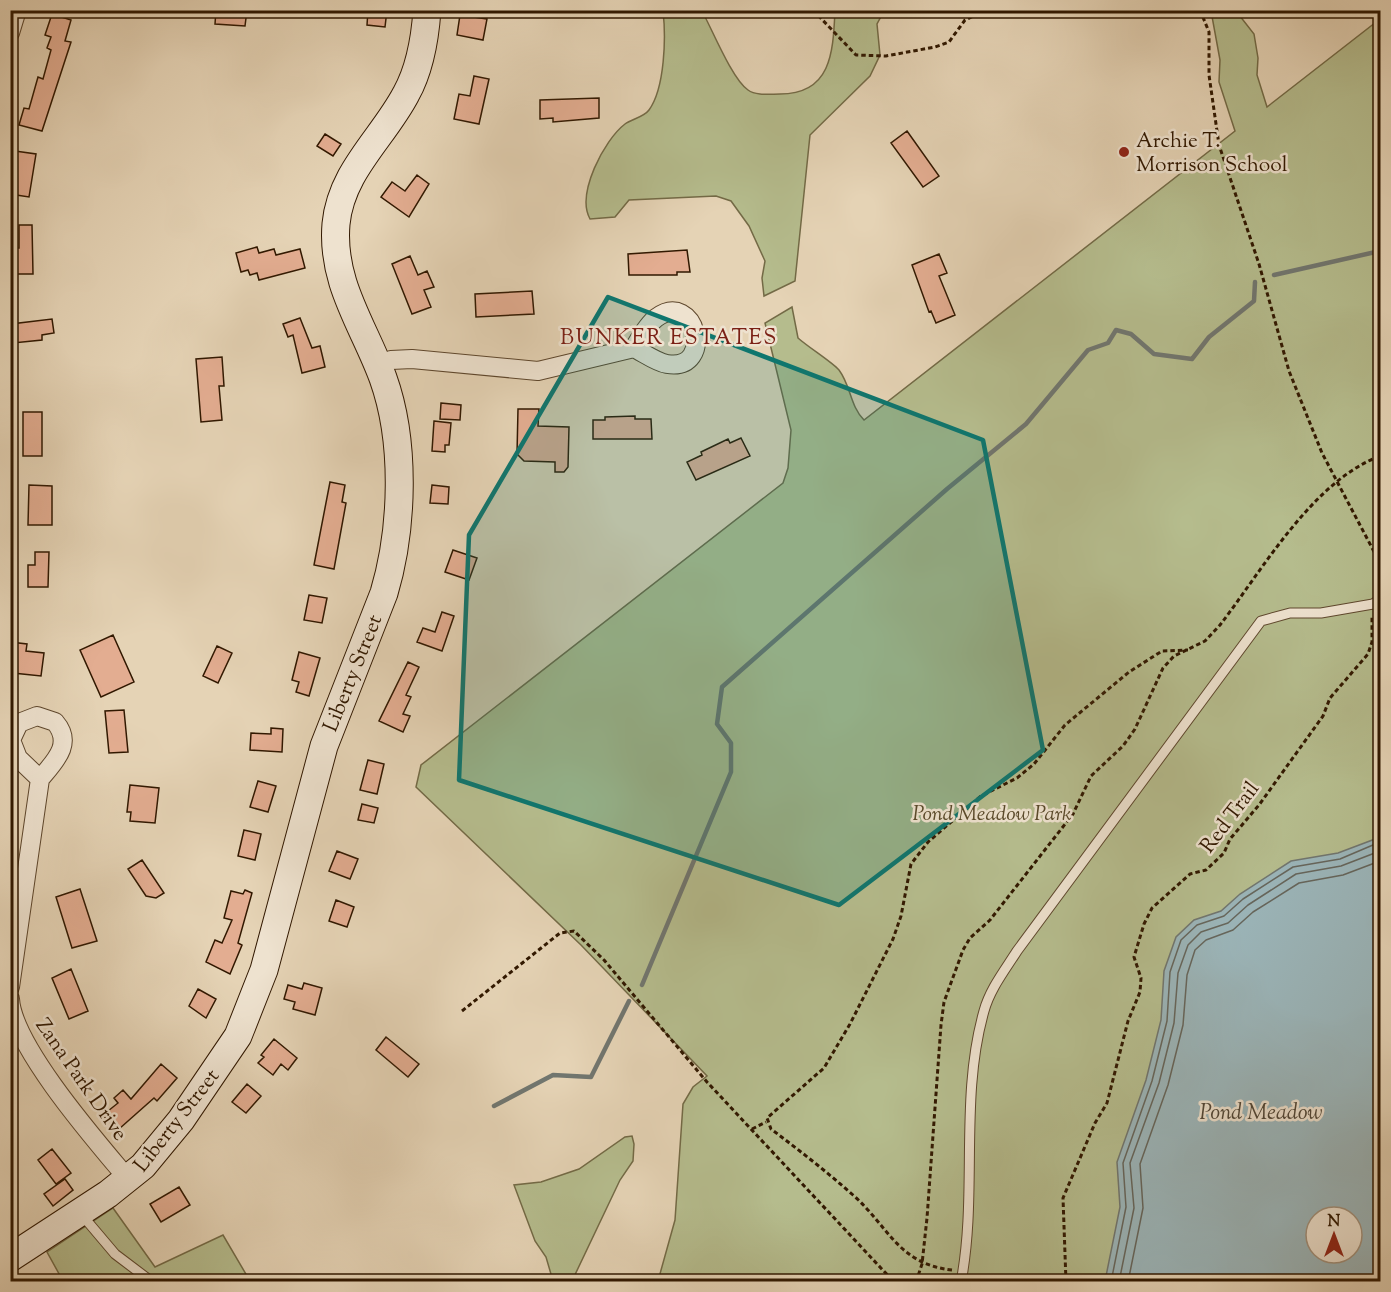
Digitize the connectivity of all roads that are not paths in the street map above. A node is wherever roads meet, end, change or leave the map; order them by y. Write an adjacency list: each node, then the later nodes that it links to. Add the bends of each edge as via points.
1 (17, 10): 3 (street)
2 (427, 10): 5 (main road, Liberty Street, via 412,82 354,170 340,203 336,225 340,278)
3 (10, 33)
4 (634, 348): 5 (street, via 538,371 412,359)
5 (378, 365): 10 (main road, Liberty Street, via 393,412 399,462 395,535 384,593 324,746 264,970 247,1018 181,1120)
6 (1377, 601): 14 (lane, via 1321,613 1271,616 1251,630 995,986 984,1010 976,1049 970,1213)
7 (40, 779): 8 (street)
8 (10, 987)
9 (10, 999): 10 (street, Zana Park Drive, via 14,1020 27,1047)
10 (128, 1179): 11 (main road, Liberty Street)
11 (80, 1214): 12 (main road, Liberty Street); 13 (lane, via 115,1254)
12 (10, 1258)
13 (152, 1281)
14 (961, 1281)

